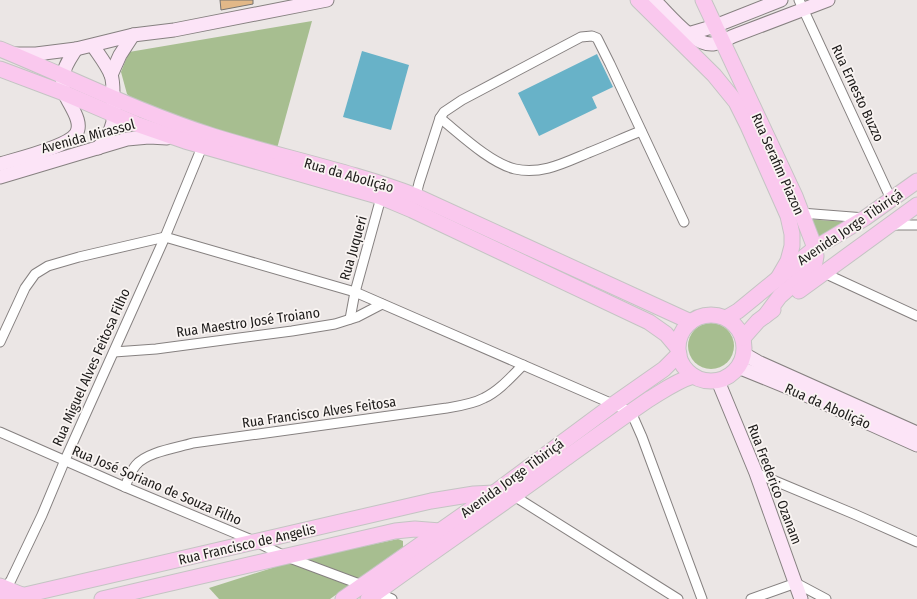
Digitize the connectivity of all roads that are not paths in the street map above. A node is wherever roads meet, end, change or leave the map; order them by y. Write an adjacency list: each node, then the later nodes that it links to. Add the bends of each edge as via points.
1 (327, 0): 10 (main road, via 174,30)
2 (638, 0): 43 (main road, via 714,75 736,102 742,114 788,216 792,234 788,261)
3 (654, 0): 9 (main road)
4 (703, 0): 8 (main road, Rua Serafim Piazon)
5 (781, 0): 8 (main road)
6 (828, 0): 7 (main road)
7 (801, 5): 11 (main road); 32 (street, Rua Ernesto Buzzo)
8 (715, 26): 9 (main road); 11 (main road, Rua Serafim Piazon)
9 (688, 34): 11 (main road, via 705,44)
10 (133, 35): 12 (main road); 18 (main road)
11 (722, 41): 35 (main road, Rua Serafim Piazon)
12 (93, 46): 13 (main road); 18 (main road)
13 (76, 49): 14 (main road, via 36,54); 17 (main road, Avenida Mirassol)
14 (6, 52): 17 (main road, Rua da Abolição)
15 (0, 64): 19 (main road, via 34,78)
16 (0, 69): 19 (main road, Rua da Abolição)
17 (63, 75): 20 (main road, Avenida Mirassol); 21 (main road, Rua da Abolição)
18 (111, 75): 21 (main road)
19 (44, 85): 20 (main road, Rua da Abolição)
20 (64, 93): 22 (main road, Rua da Abolição); 28 (main road, Avenida Mirassol, via 76,116 77,133 65,143)
21 (114, 98): 22 (main road); 31 (main road, Rua da Abolição, via 213,136)
22 (114, 114): 25 (main road, Rua da Abolição); 27 (main road, via 112,129)
23 (440, 118): 24 (street, via 478,149 514,169 553,167); 24 (street, via 444,112 462,100 581,37 592,36 600,42); 33 (street)
24 (641, 131): 37 (street)
25 (185, 141): 26 (main road, Rua da Abolição); 27 (main road, Avenida Mirassol, via 149,137 127,139)
26 (202, 147): 31 (main road, Rua da Abolição); 40 (street, Rua Miguel Alves Feitosa Filho)
27 (98, 148): 29 (main road, Avenida Mirassol)
28 (0, 164)
29 (0, 177)
30 (917, 181): 32 (main road, Avenida Jorge Tibiriçá)
31 (383, 191): 33 (main road, Rua da Abolição); 44 (street, Rua Juqueri)
32 (892, 199): 36 (main road, Avenida Jorge Tibiriçá)
33 (414, 203): 50 (main road, Rua da Abolição); 53 (main road, Rua da Abolição, via 649,322 666,334)
34 (914, 208): 38 (main road, Avenida Jorge Tibiriçá)
35 (801, 212): 36 (street); 41 (main road, Rua Serafim Piazon)
36 (865, 218): 41 (main road, Avenida Jorge Tibiriçá)
37 (684, 222)
38 (888, 225): 39 (street); 42 (main road, Avenida Jorge Tibiriçá)
39 (917, 225)
40 (165, 236): 44 (street); 52 (street, via 48,266 35,274 25,288); 54 (street, Rua Miguel Alves Feitosa Filho)
41 (815, 248): 43 (main road, Avenida Jorge Tibiriçá); 46 (main road, Rua Serafim Piazon, via 816,262 811,269 780,296)
42 (824, 273): 46 (main road, Avenida Jorge Tibiriçá); 47 (street)
43 (777, 280): 48 (main road, Avenida Jorge Tibiriçá)
44 (355, 292): 45 (street); 49 (street, Rua Juqueri)
45 (382, 304): 49 (street, Rua Maestro José Troiano); 56 (street)
46 (765, 316): 51 (main road, Avenida Jorge Tibiriçá)
47 (917, 316)
48 (726, 318): 50 (main road, via 707,315); 51 (main road, via 740,330)
49 (350, 319): 54 (street, Rua Maestro José Troiano, via 292,331)
50 (691, 322): 53 (main road, via 682,331)
51 (743, 338): 55 (main road, via 745,346)
52 (0, 342)
53 (678, 350): 57 (main road, via 685,369); 59 (main road, Avenida Jorge Tibiriçá, via 664,369)
54 (114, 352): 64 (street, Rua Miguel Alves Feitosa Filho)
55 (741, 361): 58 (main road, via 730,375); 62 (main road, Rua da Abolição, via 758,362); 63 (main road, Rua da Abolição, via 797,391)
56 (523, 365): 59 (street); 66 (street, Rua Francisco Alves Feitosa, via 497,390 483,399 468,404 193,443 169,449 144,458 137,464)
57 (693, 376): 58 (main road, via 702,380); 60 (main road, Avenida Jorge Tibiriçá, via 673,384)
58 (718, 380): 65 (main road, Rua Frederico Ozanam)
59 (614, 404): 60 (street); 67 (main road, Avenida Jorge Tibiriçá)
60 (631, 412): 68 (main road, Avenida Jorge Tibiriçá); 86 (street)
61 (0, 432): 64 (street, Rua José Soriano de Souza Filho)
62 (917, 433)
63 (917, 446)
64 (65, 460): 66 (street, Rua José Soriano de Souza Filho); 79 (street, Rua Miguel Alves Feitosa Filho, via 42,515 11,580)
65 (756, 474): 72 (street); 77 (main road, Rua Frederico Ozanam)
66 (125, 488): 71 (street, Rua José Soriano de Souza Filho)
67 (494, 493): 70 (main road, Avenida Jorge Tibiriçá); 71 (main road, Rua Francisco de Angelis, via 436,500)
68 (514, 496): 70 (main road, Avenida Jorge Tibiriçá); 85 (street)
69 (395, 531): 70 (main road, Rua Francisco de Angelis, via 415,529); 73 (main road, via 403,535); 74 (main road, Rua Francisco de Angelis)
70 (445, 536): 73 (main road, Avenida Jorge Tibiriçá); 80 (main road, Avenida Jorge Tibiriçá)
71 (254, 541): 74 (street, Rua José Soriano de Souza Filho); 75 (main road, Rua Francisco de Angelis)
72 (917, 542)
73 (412, 550): 78 (main road, Avenida Jorge Tibiriçá)
74 (287, 557): 76 (main road, Rua Francisco de Angelis); 78 (street, Rua José Soriano de Souza Filho)
75 (186, 558): 76 (main road, via 188,574); 81 (main road, Rua Francisco de Angelis)
76 (185, 580): 82 (main road, Rua Francisco de Angelis)
77 (796, 583): 87 (street); 88 (main road, Rua Frederico Ozanam); 89 (street)
78 (362, 585): 80 (street, Rua José Soriano de Souza Filho); 83 (main road, Avenida Jorge Tibiriçá)
79 (1, 595): 81 (main road, Rua Francisco de Angelis)
80 (373, 596): 84 (street, Rua José Soriano de Souza Filho)
81 (28, 597)
82 (102, 599)
83 (343, 599)
84 (392, 599)
85 (678, 599)
86 (702, 599)
87 (751, 599)
88 (801, 599)
89 (826, 599)

